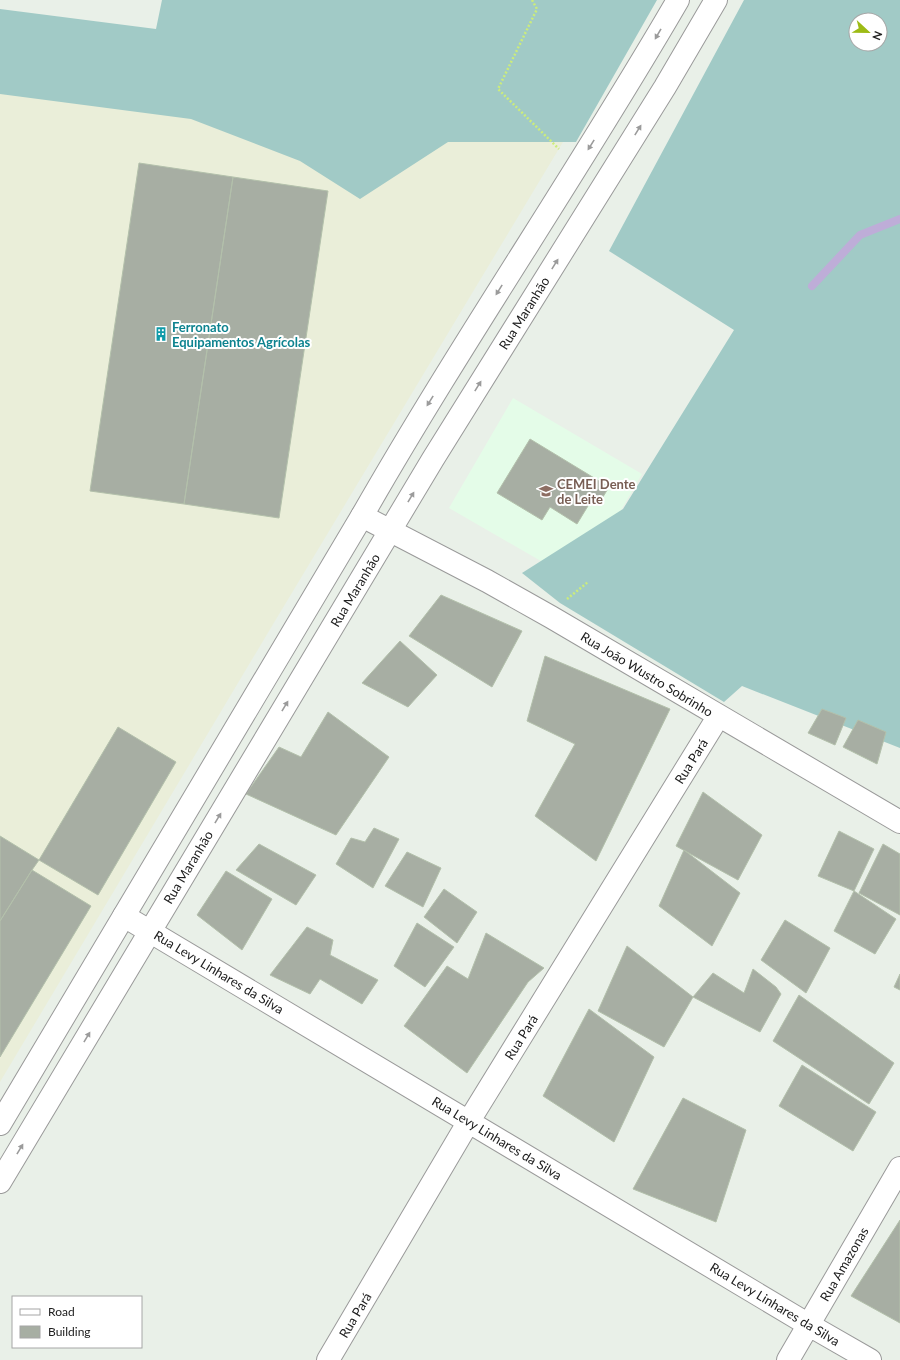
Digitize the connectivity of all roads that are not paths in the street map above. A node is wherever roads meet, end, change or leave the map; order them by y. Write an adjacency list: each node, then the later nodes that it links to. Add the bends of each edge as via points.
1 (678, 0): 3 (street, one-way to 3)
2 (716, 0): 4 (street, Rua Maranhão)
3 (636, 72): 4 (street); 5 (street, one-way to 5)
4 (665, 87): 6 (street, Rua Maranhão, one-way to 4)
5 (513, 269): 6 (street); 7 (street, one-way to 7, via 403,444)
6 (541, 286): 8 (street, Rua Maranhão, one-way to 6)
7 (362, 516): 8 (street, Rua João Wustro Sobrinho); 9 (street)
8 (391, 531): 10 (street, Rua Maranhão); 11 (street, Rua João Wustro Sobrinho, via 487,581)
9 (275, 662): 10 (street); 13 (street)
10 (302, 677): 14 (street, Rua Maranhão, one-way to 10)
11 (718, 717): 12 (street, Rua João Wustro Sobrinho); 15 (street, Rua Pará)
12 (900, 822)
13 (124, 916): 14 (street, Rua Levy Linhares da Silva); 16 (street)
14 (150, 932): 15 (street, Rua Levy Linhares da Silva); 18 (street, Rua Maranhão, one-way to 14)
15 (469, 1121): 19 (street, Rua Levy Linhares da Silva); 20 (street, Rua Pará)
16 (0, 1124)
17 (900, 1168): 19 (street, Rua Amazonas)
18 (1, 1180)
19 (809, 1325): 21 (street, Rua Amazonas); 22 (street, Rua Levy Linhares da Silva)
20 (328, 1360)
21 (788, 1360)
22 (870, 1360)

